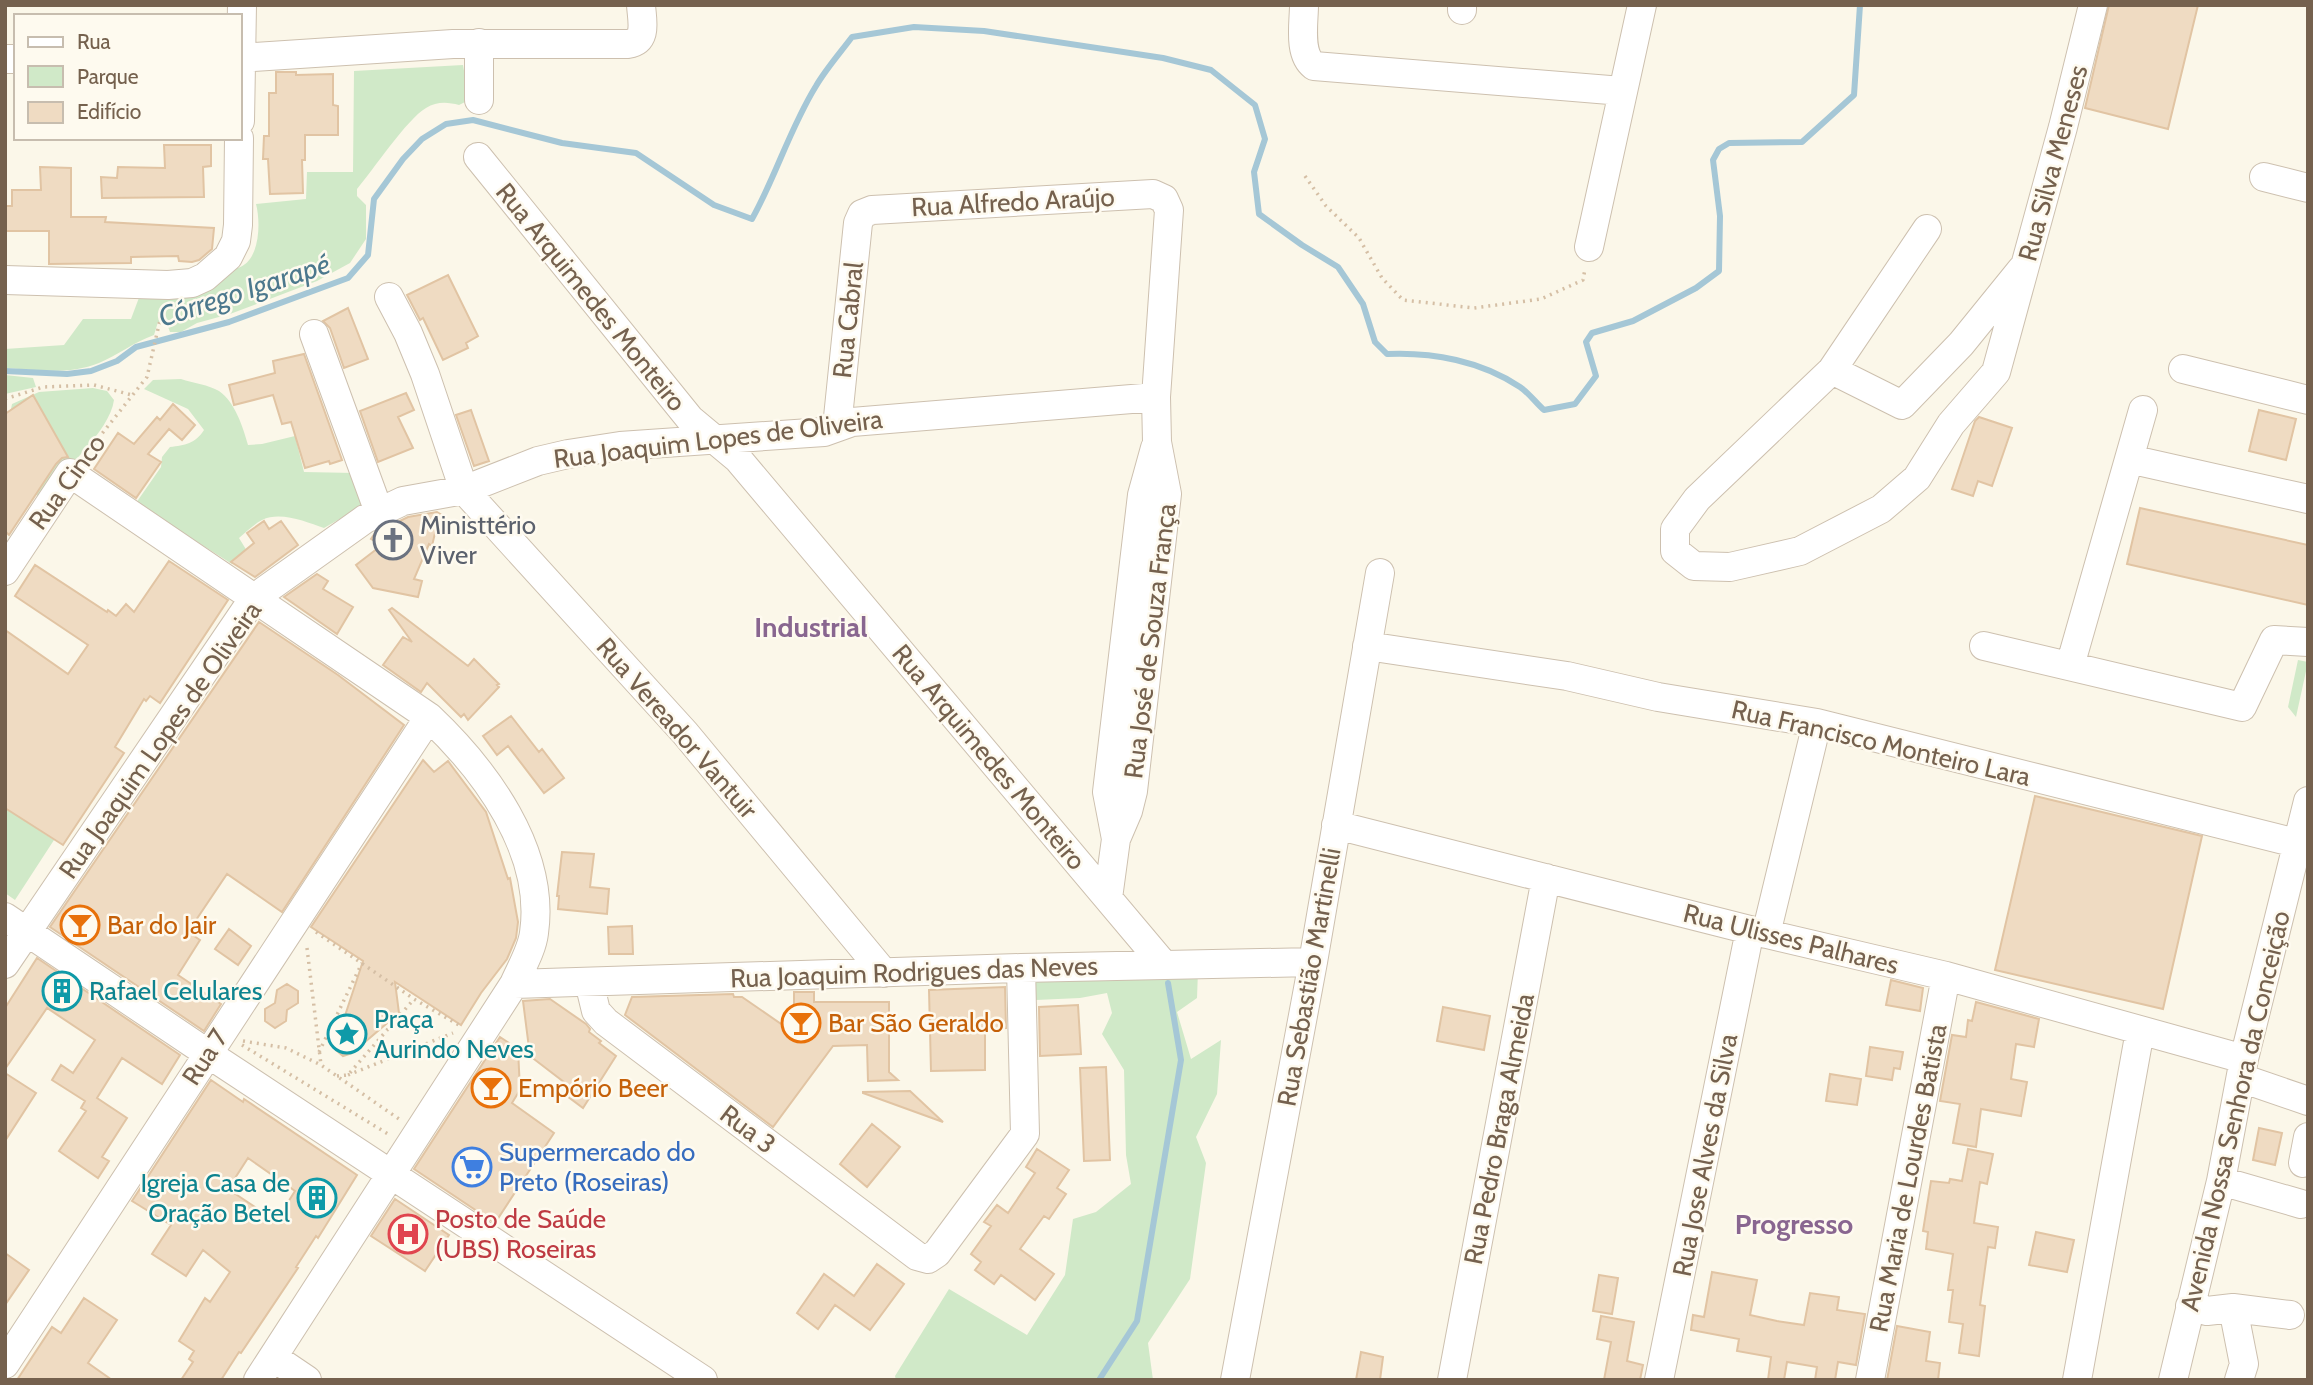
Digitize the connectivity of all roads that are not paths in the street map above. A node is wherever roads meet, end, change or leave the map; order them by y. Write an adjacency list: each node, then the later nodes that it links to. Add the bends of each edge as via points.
1 (641, 5): 5 (street, via 643,30 638,40 628,44)
2 (1304, 5): 7 (street, via 1305,52 1314,66)
3 (1642, 5): 7 (street)
4 (2093, 5): 17 (street, Rua Silva Meneses)
5 (479, 43): 6 (street); 8 (street)
6 (242, 58)
7 (1622, 91): 16 (street)
8 (479, 100)
9 (239, 140): 18 (street, via 236,241 228,257 205,277 168,285)
10 (478, 157): 27 (street, Rua Arquimedes Monteiro, via 690,419)
11 (2264, 177): 12 (street)
12 (2308, 188)
13 (1164, 198): 14 (street, Rua Alfredo Araújo, via 1153,194); 23 (street, Rua José de Souza França, via 1169,210)
14 (862, 214): 26 (street, Rua Cabral)
15 (1927, 229): 22 (street)
16 (1588, 247)
17 (2027, 262): 22 (street, via 1961,344 1902,405); 22 (street, Rua Silva Meneses, via 1996,372 1951,424 1917,478 1881,509 1800,551 1730,567 1694,566 1675,551 1675,529 1697,499)
18 (5, 280)
19 (389, 297): 29 (street, via 425,374)
20 (314, 334): 31 (street)
21 (2183, 369): 24 (street)
22 (1832, 370)
23 (1156, 397): 26 (street, Rua Joaquim Lopes de Oliveira, via 852,422); 45 (street, Rua José de Souza França, via 1157,442 1142,495 1107,792 1116,839)
24 (2308, 400)
25 (2143, 410): 28 (street)
26 (837, 427): 27 (street, Rua Joaquim Lopes de Oliveira, via 824,432)
27 (714, 440): 29 (street, Rua Joaquim Lopes de Oliveira, via 568,454); 45 (street, Rua Arquimedes Monteiro, via 738,459)
28 (2129, 458): 30 (street); 38 (street)
29 (464, 490): 31 (street, Rua Joaquim Lopes de Oliveira, via 403,501); 52 (street, Rua Vereador Vantuir, via 685,733)
30 (2308, 499)
31 (379, 512): 34 (street, Rua Joaquim Lopes de Oliveira)
32 (5, 571): 34 (street, Rua Cinco, via 70,473)
33 (1380, 573): 36 (street, Rua Sebastião Martinelli)
34 (256, 599): 39 (street); 46 (street, Rua Joaquim Lopes de Oliveira)
35 (2306, 629): 38 (street, via 2274,640 2242,707)
36 (1367, 646): 40 (street, Rua Francisco Monteiro Lara, via 1567,676 1658,697); 42 (street, Rua Sebastião Martinelli)
37 (1984, 646): 38 (street)
38 (2070, 666)
39 (429, 717): 55 (street, via 463,751 497,796 530,871 536,908 534,936); 57 (street, Rua 7)
40 (1817, 723): 43 (street, Rua Francisco Monteiro Lara); 47 (street, Rua Jose Alves da Silva)
41 (2308, 801): 43 (street, Avenida Nossa Senhora da Conceição)
42 (1336, 825): 44 (street, Rua Ulisses Palhares); 48 (street, Rua Sebastião Martinelli)
43 (2305, 847): 58 (street, Avenida Nossa Senhora da Conceição)
44 (1546, 878): 47 (street, Rua Ulisses Palhares); 71 (street, Rua Pedro Braga Almeida)
45 (1108, 898): 50 (street, Rua Arquimedes Monteiro)
46 (16, 924): 49 (street, Rua Joaquim Lopes de Oliveira); 57 (street)
47 (1758, 932): 53 (street, Rua Ulisses Palhares); 72 (street, Rua Jose Alves da Silva)
48 (1313, 962): 50 (street, Rua Joaquim Rodrigues das Neves); 70 (street, Rua Sebastião Martinelli)
49 (5, 964)
50 (1164, 965): 51 (street, Rua Joaquim Rodrigues das Neves)
51 (1021, 968): 52 (street, Rua Joaquim Rodrigues das Neves); 54 (street, Rua 3, via 1025,1134 928,1259 905,1248 606,1023 596,1011)
52 (884, 973): 54 (street, Rua Joaquim Rodrigues das Neves)
53 (1946, 976): 56 (street, Rua Ulisses Palhares); 73 (street, Rua Maria de Lourdes Batista)
54 (589, 982): 55 (street, Rua Joaquim Rodrigues das Neves)
55 (514, 984): 60 (street)
56 (2140, 1031): 58 (street, Rua Ulisses Palhares); 74 (street)
57 (207, 1053): 60 (street); 66 (street, Rua 7)
58 (2242, 1068): 59 (street, Rua Ulisses Palhares); 61 (street, Avenida Nossa Senhora da Conceição)
59 (2308, 1101)
60 (391, 1174): 67 (street); 69 (street)
61 (2221, 1181): 62 (street); 63 (street, Avenida Nossa Senhora da Conceição)
62 (2301, 1204)
63 (2190, 1306): 64 (street, via 2207,1311); 75 (street, Avenida Nossa Senhora da Conceição)
64 (2233, 1308): 65 (street); 76 (street, via 2244,1364)
65 (2290, 1314)
66 (5, 1364)
67 (265, 1368): 68 (street)
68 (307, 1380)
69 (703, 1380)
70 (1235, 1380)
71 (1452, 1380)
72 (1659, 1380)
73 (1870, 1380)
74 (2077, 1380)
75 (2173, 1380)
76 (2239, 1380)

